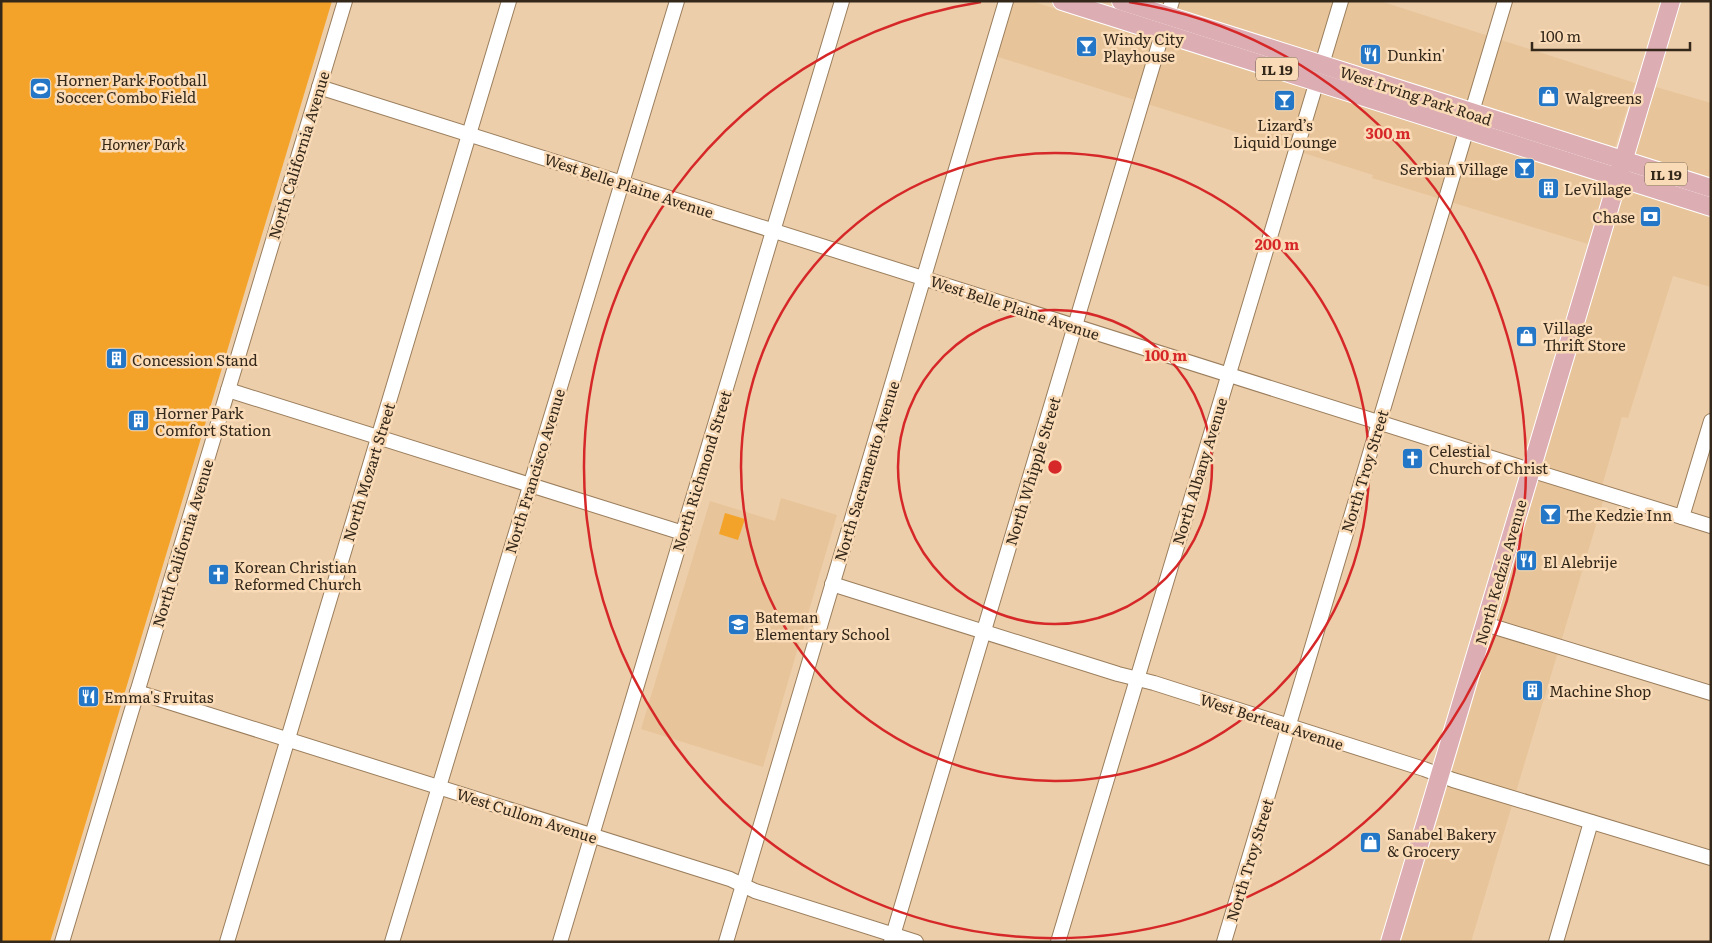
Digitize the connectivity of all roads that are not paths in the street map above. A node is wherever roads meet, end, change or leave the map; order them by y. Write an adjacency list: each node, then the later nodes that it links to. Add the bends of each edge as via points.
1 (345, 1): 14 (street, North California Avenue)
2 (509, 1): 17 (street, North Mozart Street)
3 (677, 1): 19 (street, North Francisco Avenue)
4 (842, 1): 22 (street, North Richmond Street)
5 (1006, 1): 23 (street, North Sacramento Avenue)
6 (1062, 1): 11 (main road, West Irving Park Road / IL 19)
7 (1121, 1): 11 (main road, West Irving Park Road / IL 19)
8 (1340, 1): 12 (street, North Albany Avenue)
9 (1506, 1): 15 (street, North Troy Street)
10 (1671, 1): 18 (main road, North Kedzie Avenue)
11 (1168, 17): 12 (main road, West Irving Park Road / IL 19); 13 (main road, West Irving Park Road / IL 19); 24 (street, North Whipple Street)
12 (1321, 65): 13 (street, North Albany Avenue); 15 (main road, West Irving Park Road / IL 19)
13 (1316, 82): 16 (main road, West Irving Park Road / IL 19); 25 (street, North Albany Avenue)
14 (319, 87): 17 (street, West Belle Plaine Avenue); 26 (street, North California Avenue)
15 (1472, 113): 16 (street, North Troy Street); 18 (main road, West Irving Park Road / IL 19)
16 (1467, 130): 18 (main road, West Irving Park Road / IL 19); 28 (street, North Troy Street)
17 (469, 134): 19 (street, West Belle Plaine Avenue); 29 (street, North Mozart Street)
18 (1620, 169): 20 (main road, West Irving Park Road / IL 19); 21 (main road, West Irving Park Road / IL 19); 30 (main road, North Kedzie Avenue)
19 (622, 183): 22 (street, West Belle Plaine Avenue); 31 (street, North Francisco Avenue)
20 (1711, 188)
21 (1711, 207)
22 (774, 231): 23 (street, West Belle Plaine Avenue); 34 (street, North Richmond Street)
23 (924, 278): 24 (street, West Belle Plaine Avenue); 35 (street, North Sacramento Avenue)
24 (1075, 326): 25 (street, West Belle Plaine Avenue); 37 (street, North Whipple Street)
25 (1228, 375): 28 (street, West Belle Plaine Avenue); 38 (street, North Albany Avenue)
26 (228, 390): 29 (street); 39 (street, North California Avenue)
27 (1711, 421): 32 (street)
28 (1379, 423): 30 (street, West Belle Plaine Avenue); 41 (street, North Troy Street)
29 (378, 437): 31 (street); 42 (street, North Mozart Street)
30 (1530, 471): 32 (street, West Belle Plaine Avenue); 36 (main road, North Kedzie Avenue)
31 (530, 485): 34 (street); 44 (street, North Francisco Avenue)
32 (1682, 517): 33 (street, West Belle Plaine Avenue)
33 (1711, 526)
34 (683, 533): 46 (street, North Richmond Street)
35 (832, 584): 37 (street, West Berteau Avenue); 48 (street, North Sacramento Avenue)
36 (1485, 624): 40 (street); 43 (main road, North Kedzie Avenue)
37 (984, 632): 38 (street, West Berteau Avenue); 49 (street, North Whipple Street)
38 (1137, 679): 41 (street, West Berteau Avenue); 56 (street, North Albany Avenue)
39 (137, 692): 42 (street, West Cullom Avenue); 50 (street, North California Avenue)
40 (1711, 693)
41 (1289, 726): 43 (street, West Berteau Avenue); 57 (street, North Troy Street)
42 (287, 740): 44 (street, West Cullom Avenue); 51 (street, North Mozart Street)
43 (1440, 775): 45 (street, West Berteau Avenue); 58 (main road, North Kedzie Avenue)
44 (439, 787): 46 (street, West Cullom Avenue); 52 (street, North Francisco Avenue)
45 (1592, 822): 47 (street, West Berteau Avenue); 59 (street)
46 (592, 836): 48 (street, West Cullom Avenue); 53 (street, North Richmond Street)
47 (1711, 858)
48 (742, 885): 49 (street, West Cullom Avenue); 54 (street, North Sacramento Avenue)
49 (892, 938): 55 (street, West Cullom Avenue)
50 (62, 942)
51 (227, 942)
52 (392, 942)
53 (560, 942)
54 (726, 942)
55 (916, 942)
56 (1058, 942)
57 (1224, 942)
58 (1390, 942)
59 (1556, 942)

